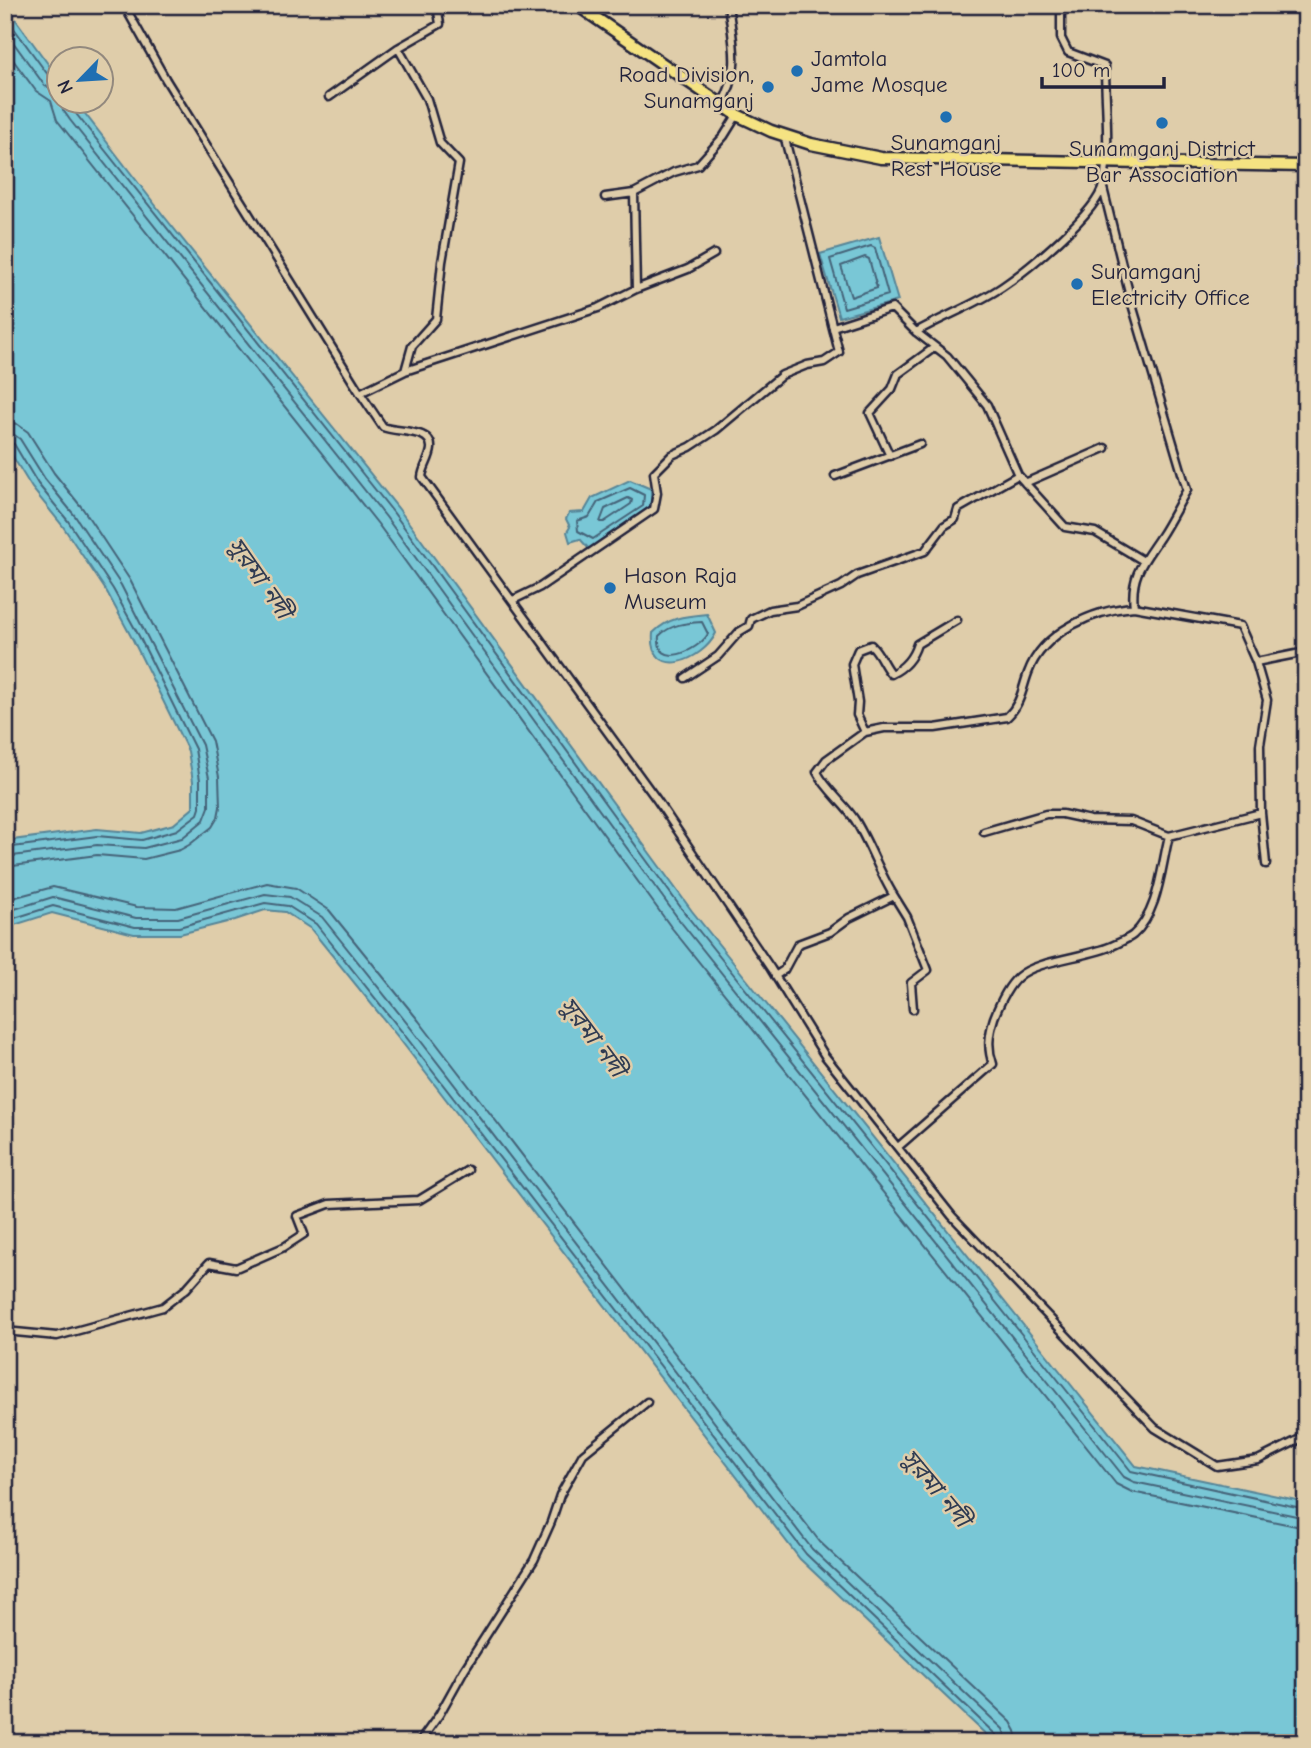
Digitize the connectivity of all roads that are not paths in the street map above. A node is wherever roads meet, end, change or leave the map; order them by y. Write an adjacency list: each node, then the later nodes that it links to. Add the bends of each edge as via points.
1 (124, 5): 22 (street)
2 (437, 5): 6 (street, via 440,24)
3 (577, 5): 8 (main road)
4 (728, 5): 8 (street, via 733,80)
5 (1060, 5): 11 (street, via 1061,38 1068,52 1104,66)
6 (398, 47): 7 (street); 21 (street, via 427,99 440,143 459,163 436,319 412,346)
7 (329, 97)
8 (720, 106): 9 (main road)
9 (737, 115): 10 (main road); 14 (street, via 698,164)
10 (784, 135): 11 (main road, via 881,158); 18 (street)
11 (1106, 162): 12 (main road); 13 (street)
12 (1306, 166)
13 (1103, 188): 19 (street, via 1084,216 1019,274); 29 (street, via 1130,301 1187,489)
14 (634, 193): 15 (street); 17 (street)
15 (604, 197)
16 (714, 254): 17 (street)
17 (636, 289): 21 (street, via 598,308)
18 (834, 327): 19 (street, via 892,308); 30 (street, via 839,352 824,362 782,375 716,430 672,455 654,473 654,509 540,587)
19 (916, 332): 20 (street)
20 (935, 347): 25 (street, via 898,374 892,389 870,413); 26 (street, via 987,405)
21 (405, 371): 22 (street)
22 (360, 393): 30 (street, via 383,427 429,441 422,477)
23 (920, 443): 25 (street)
24 (1105, 448): 28 (street)
25 (890, 456): 27 (street)
26 (1018, 475): 28 (street); 35 (street, via 958,509 955,519 925,551 857,575 797,606 751,619 719,656)
27 (835, 476)
28 (1026, 483): 29 (street, via 1065,527 1096,532)
29 (1142, 560): 31 (street, via 1136,574)
30 (513, 600): 42 (street, via 657,800)
31 (1135, 607): 34 (street, via 1237,624); 36 (street, via 1073,624 1044,647 1007,717)
32 (957, 620): 36 (street, via 917,644 914,654 891,674 871,645 858,650 852,664 857,715)
33 (1306, 652): 34 (street)
34 (1256, 662): 37 (street, via 1267,701 1260,745)
35 (685, 678)
36 (865, 732): 41 (street, via 817,772 855,820)
37 (1261, 813): 39 (street); 40 (street)
38 (984, 832): 39 (street, via 1046,814 1062,814 1131,821)
39 (1169, 836): 44 (street, via 1156,897 1133,935 1105,949 1019,976 998,1008 989,1033 993,1065)
40 (1266, 864)
41 (894, 896): 42 (street, via 830,932 798,944); 43 (street, via 928,970 911,983)
42 (775, 976): 44 (street, via 825,1056)
43 (913, 1009)
44 (898, 1147): 48 (street, via 952,1216 1155,1427 1217,1466 1258,1460)
45 (467, 1170): 46 (street, via 419,1200 329,1204 297,1216 304,1234 284,1248 236,1268 209,1263 163,1307 57,1336)
46 (5, 1331)
47 (647, 1402): 49 (street, via 583,1454 560,1495 534,1560)
48 (1306, 1436)
49 (419, 1743)

